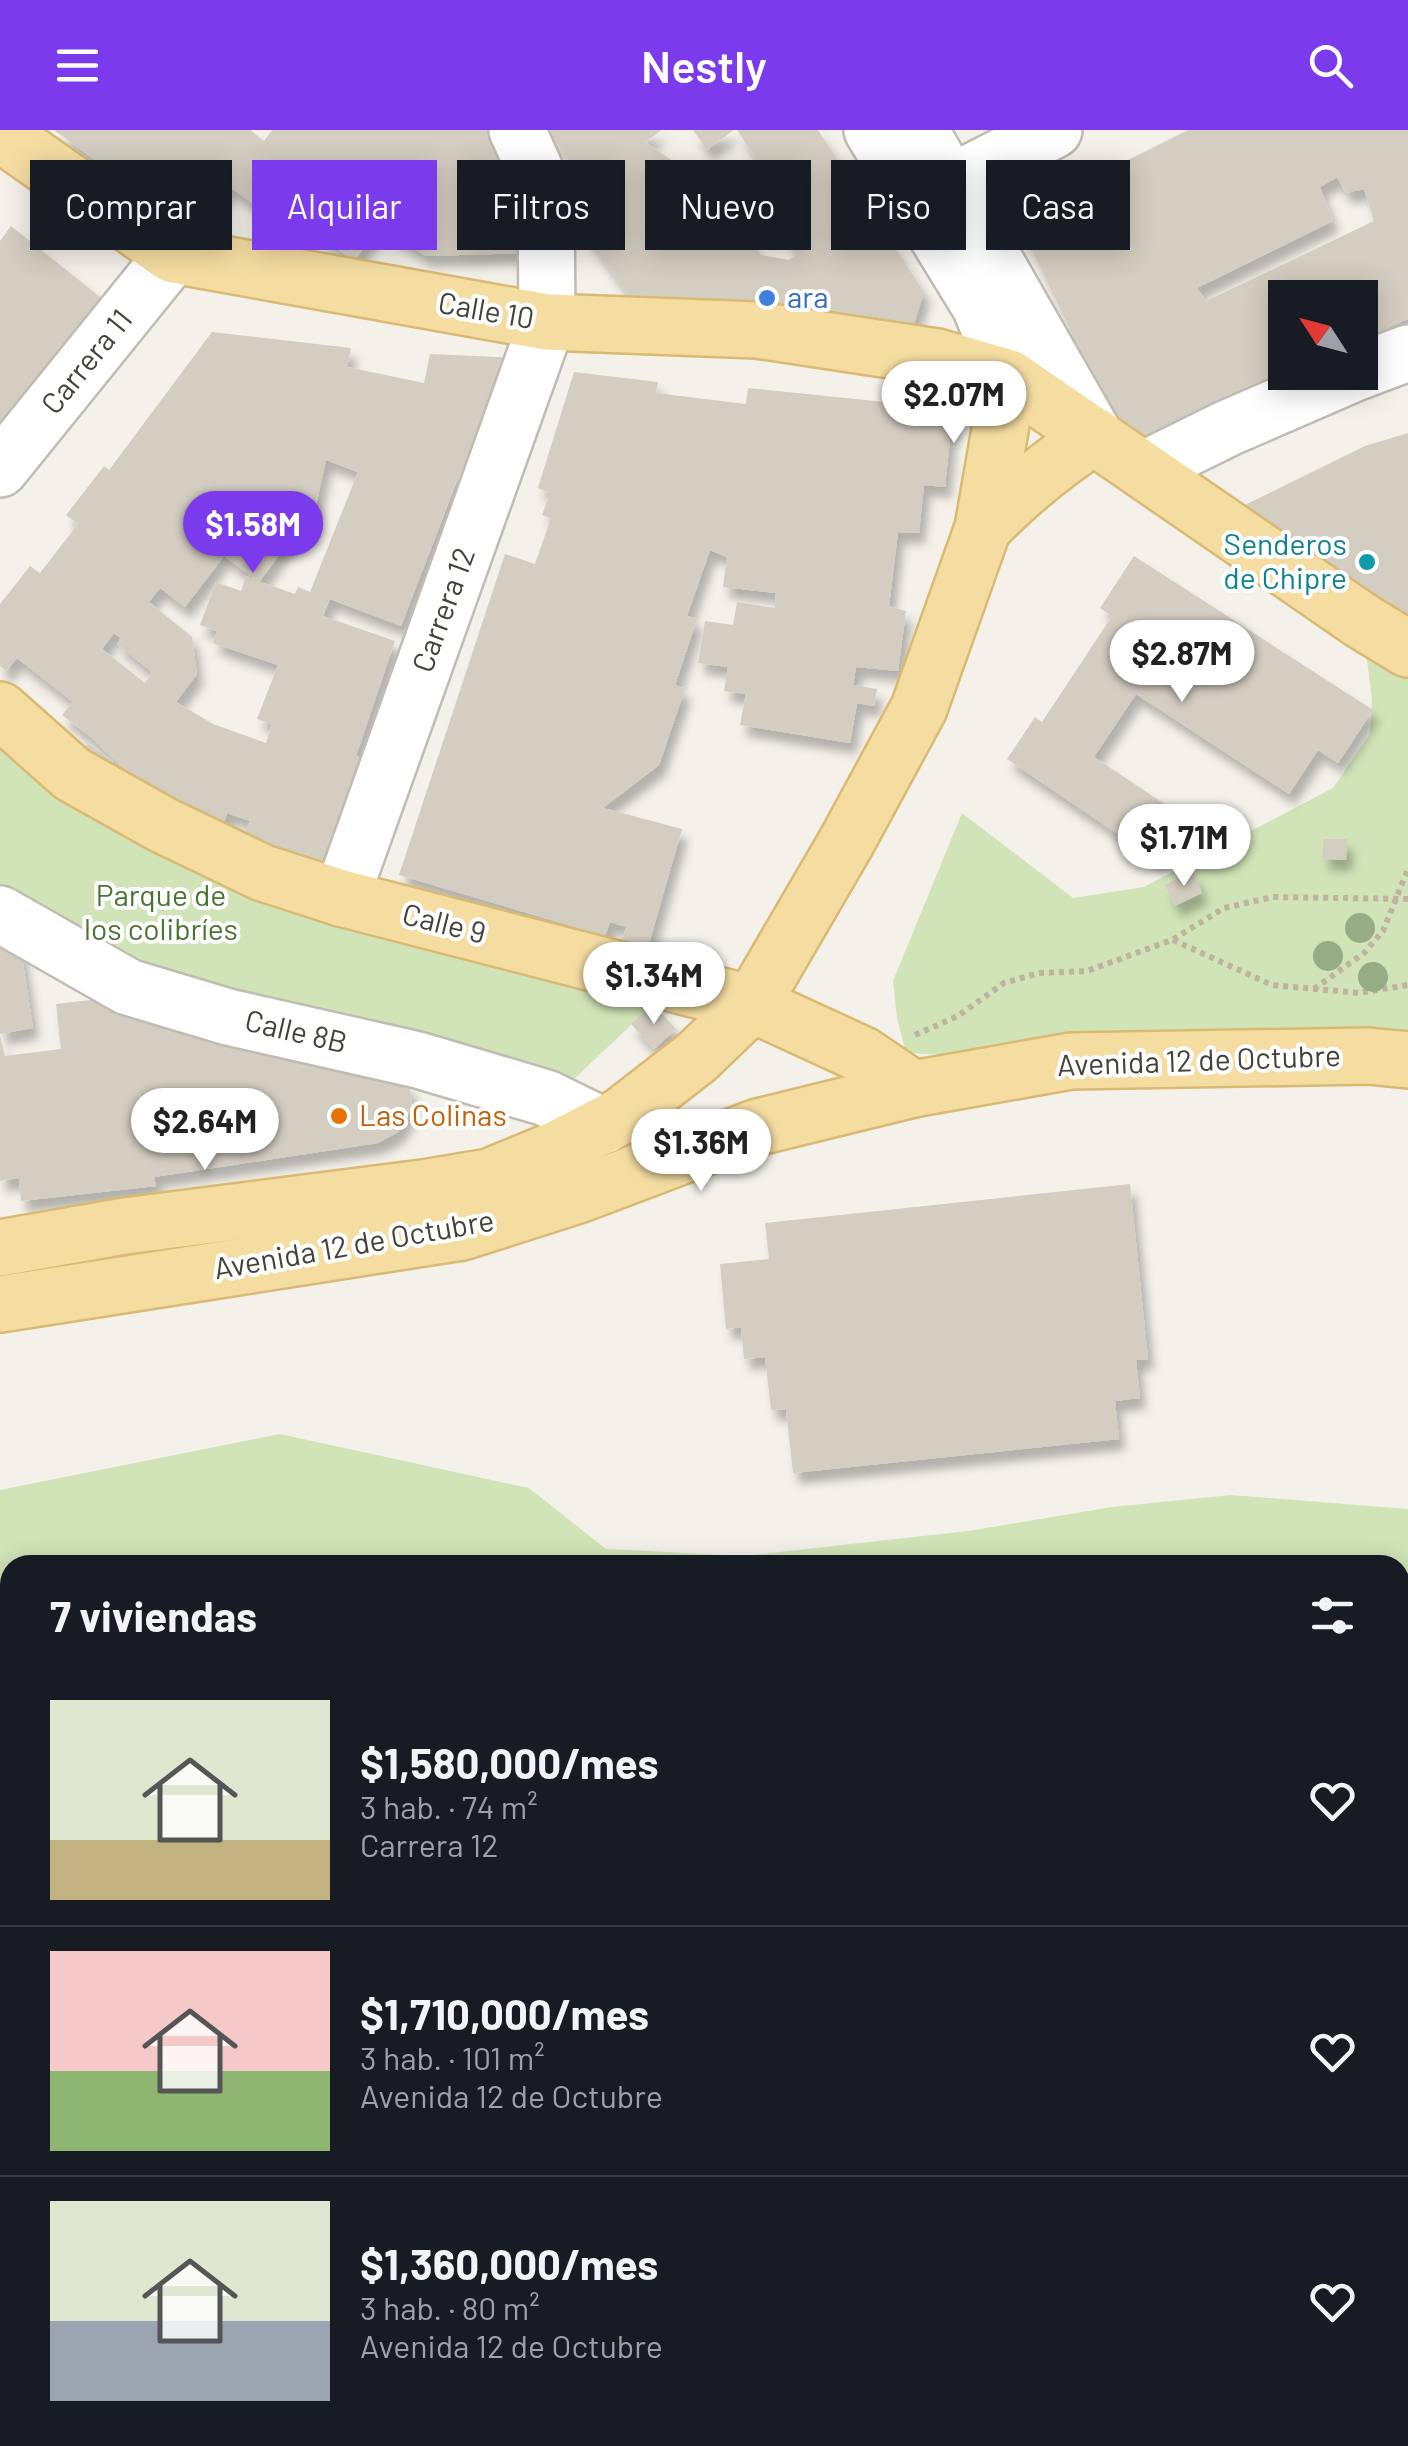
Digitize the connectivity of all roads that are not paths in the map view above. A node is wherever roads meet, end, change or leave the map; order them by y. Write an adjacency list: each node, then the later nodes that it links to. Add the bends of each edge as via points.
1 (516, 130): 12 (street, via 546,194)
2 (872, 130): 6 (street)
3 (920, 130): 7 (street)
4 (1054, 130): 8 (street)
5 (0, 133): 11 (main road, Calle 10)
6 (902, 160)
7 (926, 160)
8 (966, 175)
9 (966, 242): 17 (street)
10 (957, 250): 15 (street)
11 (173, 255): 12 (main road, Calle 10); 18 (street, Carrera 11)
12 (548, 322): 15 (main road, Calle 10, via 757,330 936,358); 23 (street, Carrera 12)
13 (1408, 353): 14 (street)
14 (1378, 364)
15 (1009, 378): 17 (main road); 20 (main road, Avenida 12 de Octubre)
16 (1316, 390): 19 (street)
17 (1095, 436): 19 (main road); 20 (main road, via 1054,462)
18 (0, 469)
19 (1145, 470): 21 (main road)
20 (983, 528): 25 (main road, Avenida 12 de Octubre, via 919,708)
21 (1408, 649)
22 (0, 710): 23 (main road, Calle 9, via 72,774 163,825 263,872)
23 (341, 898): 25 (main road, Calle 9)
24 (0, 914): 28 (street, Calle 8B, via 128,987 436,1065 546,1098)
25 (752, 1004): 27 (main road, Calle 9, via 863,1056); 28 (main road, Avenida 12 de Octubre, via 698,1057)
26 (1408, 1060): 27 (main road, Avenida 12 de Octubre, via 1071,1061)
27 (913, 1088): 30 (main road, Avenida 12 de Octubre, via 758,1127 462,1232)
28 (603, 1126): 29 (main road, Avenida 12 de Octubre, via 489,1177)
29 (0, 1248)
30 (0, 1304)

